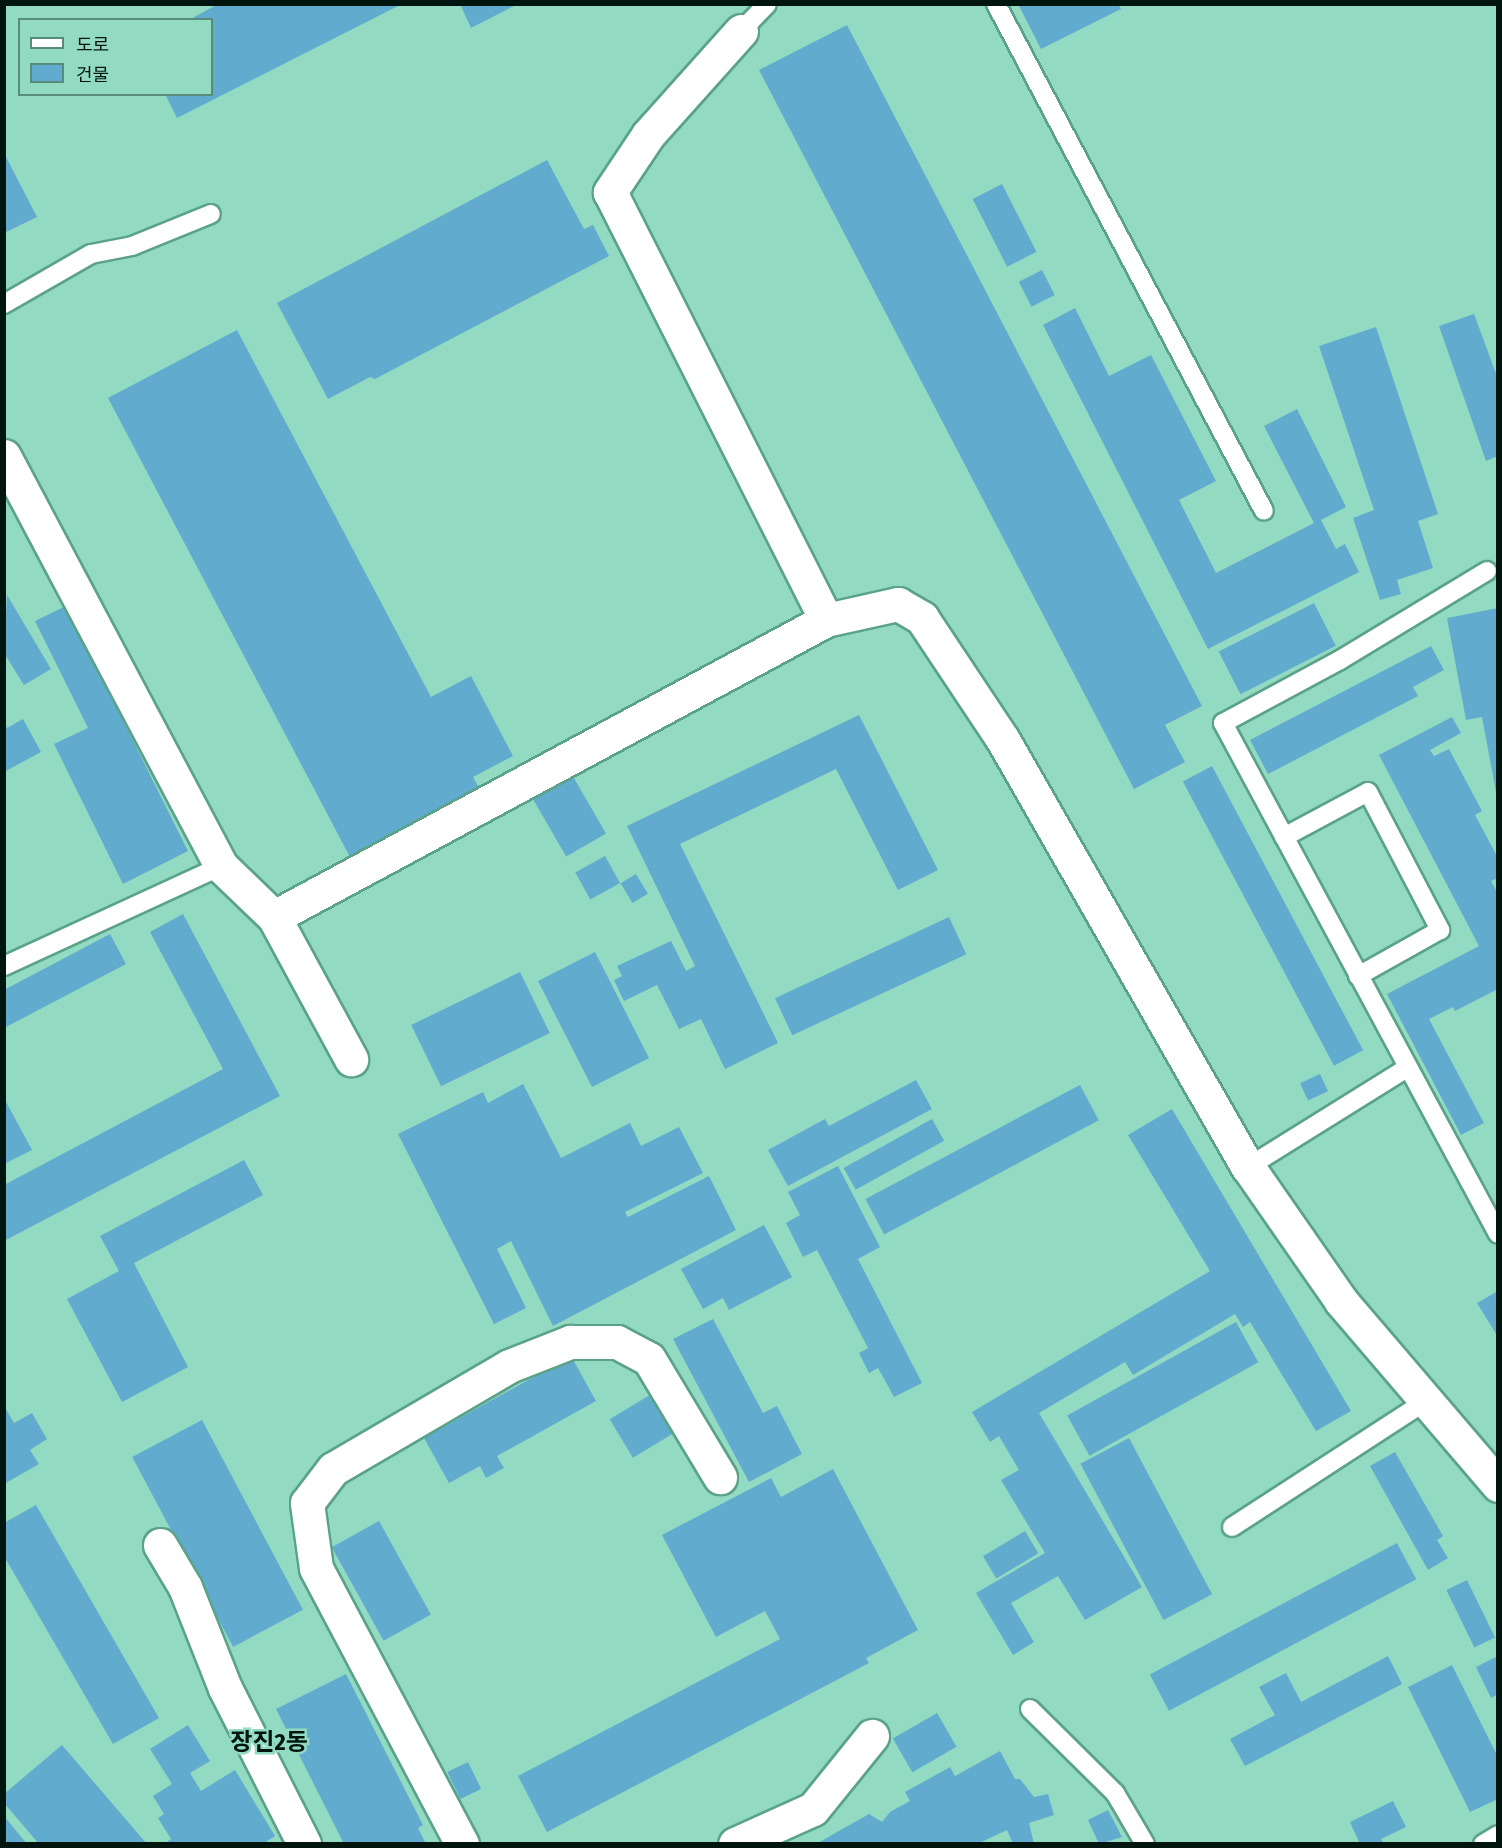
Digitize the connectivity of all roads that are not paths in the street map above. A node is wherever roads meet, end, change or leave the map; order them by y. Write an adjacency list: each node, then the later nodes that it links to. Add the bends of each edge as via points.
1 (767, 4): 3 (lane)
2 (996, 4): 7 (lane)
3 (741, 31): 9 (street, via 648,135 610,192)
4 (210, 214): 5 (lane, via 132,246 91,254)
5 (4, 304)
6 (4, 456): 11 (street)
7 (1264, 511)
8 (1488, 571): 10 (lane, via 1340,660 1223,723)
9 (826, 620): 12 (street); 17 (street, via 898,604 922,618 1003,741)
10 (1284, 837): 14 (lane); 14 (lane, via 1368,792 1440,930)
11 (221, 866): 12 (street); 13 (lane)
12 (274, 917): 15 (street)
13 (4, 966)
14 (1358, 976): 16 (lane)
15 (351, 1059)
16 (1407, 1068): 17 (lane); 18 (lane)
17 (1248, 1167): 19 (street, via 1341,1302)
18 (1497, 1234)
19 (1426, 1401): 21 (street); 22 (lane)
20 (720, 1477): 28 (street, via 649,1359 617,1342 570,1342 509,1366 333,1469 307,1503 316,1568)
21 (1497, 1485)
22 (1232, 1527)
23 (160, 1545): 27 (street, via 185,1587 225,1688)
24 (1030, 1708): 30 (lane, via 1115,1793)
25 (872, 1736): 29 (street, via 813,1809)
26 (1497, 1835): 31 (lane)
27 (304, 1844)
28 (462, 1844)
29 (735, 1844)
30 (1145, 1844)
31 (1483, 1844)

